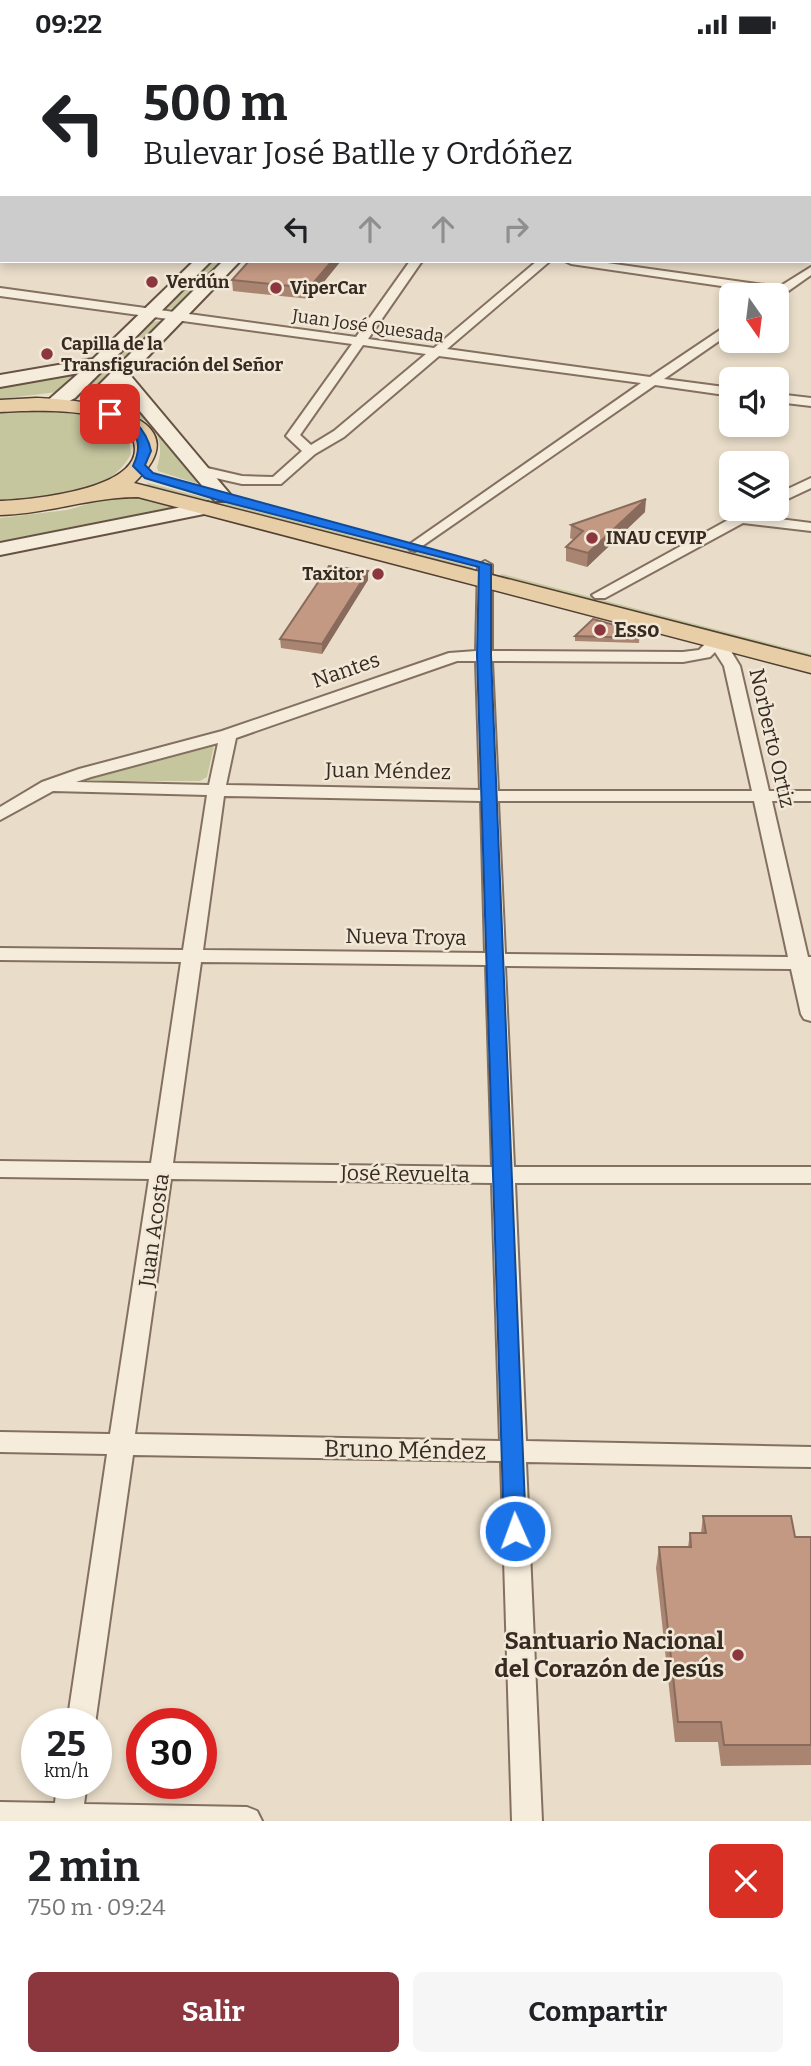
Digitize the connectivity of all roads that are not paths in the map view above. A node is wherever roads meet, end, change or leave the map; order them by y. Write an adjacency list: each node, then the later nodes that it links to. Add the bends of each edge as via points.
1 (200, 263): 12 (main road)
2 (230, 263): 13 (main road)
3 (415, 263): 15 (street)
4 (542, 263): 16 (street)
5 (585, 263): 7 (street)
6 (811, 269): 8 (street)
7 (730, 283)
8 (789, 284)
9 (811, 287): 10 (street)
10 (789, 289)
11 (0, 292): 12 (street, Juan José Quesada)
12 (150, 312): 13 (street, Juan José Quesada); 17 (main road)
13 (178, 316): 15 (street, Juan José Quesada); 18 (main road)
14 (719, 335): 20 (street)
15 (358, 343): 16 (street, Juan José Quesada); 27 (street, via 293,436)
16 (435, 353): 20 (street, Juan José Quesada); 27 (street, via 339,434)
17 (99, 364): 19 (main road); 24 (main road)
18 (119, 374): 26 (main road, via 99,396); 29 (main road)
19 (0, 381)
20 (654, 382): 21 (street, Juan José Quesada); 38 (street)
21 (719, 390)
22 (789, 399): 23 (street)
23 (811, 402)
24 (54, 404): 25 (main road); 26 (main road)
25 (0, 406)
26 (97, 410): 28 (main road, via 121,418 143,437 146,451)
27 (310, 451): 29 (street, via 276,481 242,480)
28 (139, 466): 31 (main road); 33 (main road, via 149,476)
29 (203, 471): 33 (main road)
30 (811, 482): 32 (street)
31 (103, 490): 33 (main road); 34 (main road, via 58,503)
32 (789, 494)
33 (214, 503): 38 (main road); 39 (main road); 40 (main road)
34 (2, 508)
35 (738, 521): 41 (street)
36 (759, 521): 37 (street)
37 (811, 527)
38 (415, 547): 40 (main road)
39 (0, 549)
40 (485, 573): 41 (main road); 42 (main road); 44 (street)
41 (600, 595): 43 (main road)
42 (717, 641): 44 (street, Nantes, via 696,656); 45 (main road); 50 (street, Norberto Ortiz, via 732,666)
43 (811, 649)
44 (484, 655): 46 (street, Nantes, via 455,656); 49 (street)
45 (811, 665)
46 (228, 735): 47 (street, Nantes); 48 (street, Juan Acosta)
47 (48, 786): 48 (street, Juan Méndez); 52 (street, Nantes)
48 (216, 791): 49 (street, Juan Méndez); 54 (street, Juan Acosta)
49 (491, 796): 50 (street, Juan Méndez); 55 (street)
50 (763, 796): 51 (street, Juan Méndez); 56 (street, Norberto Ortiz)
51 (811, 796)
52 (0, 815)
53 (0, 954): 54 (street, Nueva Troya)
54 (192, 956): 55 (street, Nueva Troya); 59 (street, Juan Acosta)
55 (495, 961): 56 (street, Nueva Troya); 60 (street)
56 (805, 963): 57 (street, Norberto Ortiz)
57 (811, 1014)
58 (0, 1169): 59 (street, José Revuelta)
59 (163, 1170): 60 (street, José Revuelta); 63 (street, Juan Acosta)
60 (502, 1175): 61 (street, José Revuelta); 64 (street)
61 (811, 1175)
62 (0, 1442): 63 (street, Bruno Méndez)
63 (124, 1443): 64 (street, Bruno Méndez); 66 (street, Juan Acosta)
64 (512, 1452): 65 (street, Bruno Méndez); 71 (street)
65 (811, 1457)
66 (83, 1708)
67 (70, 1799): 69 (street)
68 (0, 1816): 69 (street)
69 (67, 1819): 70 (street)
70 (247, 1821)
71 (527, 1821)

